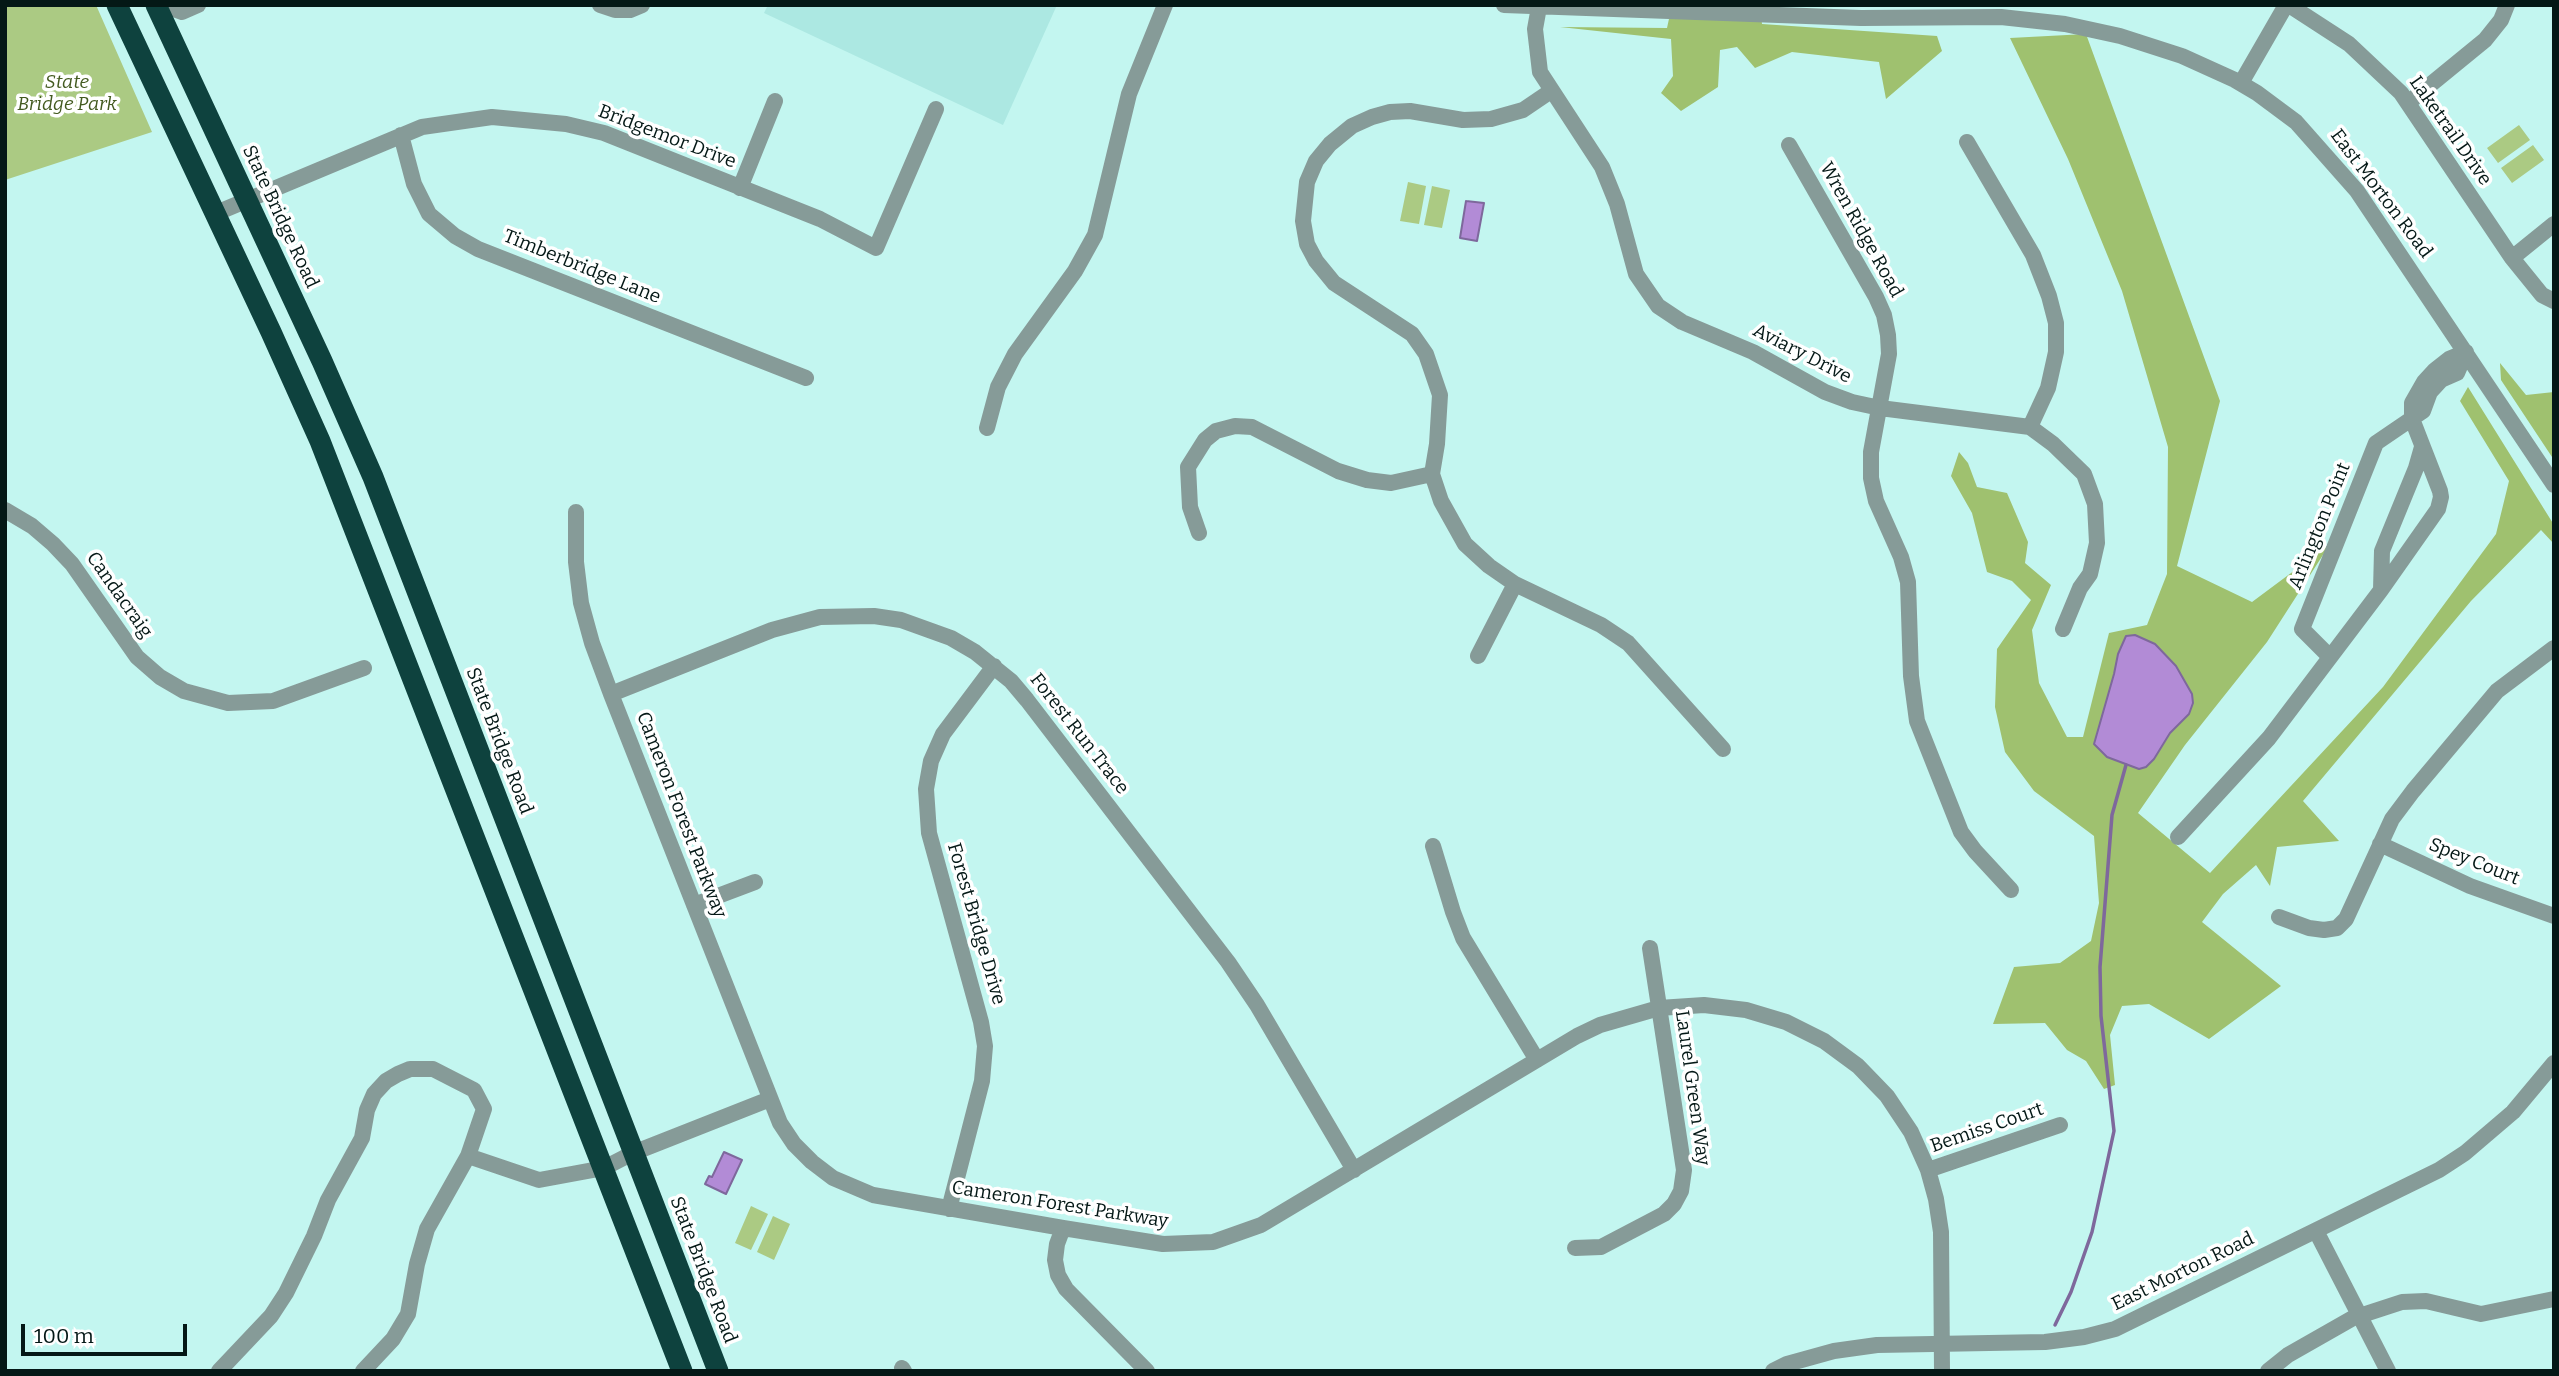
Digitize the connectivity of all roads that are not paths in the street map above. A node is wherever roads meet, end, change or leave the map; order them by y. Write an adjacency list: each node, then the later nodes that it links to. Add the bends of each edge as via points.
1 (117, 5): 24 (highway)
2 (156, 5): 19 (highway, State Bridge Road)
3 (163, 5): 12 (street)
4 (600, 5): 5 (street, via 615,10)
5 (642, 5)
6 (1165, 5): 33 (street, via 1129,94 1095,235 1015,354 998,387)
7 (1504, 5): 10 (street, East Morton Road)
8 (2288, 5): 13 (street); 16 (street, Laketrail Drive, via 2349,44)
9 (2507, 5): 16 (street, via 2485,40)
10 (1539, 7): 11 (street, East Morton Road); 14 (street, Aviary Drive, via 1535,29 1540,72)
11 (1859, 12): 13 (street, East Morton Road, via 2065,24 2182,56)
12 (187, 14): 19 (highway, State Bridge Road, via 181,36 214,109)
13 (2241, 83): 28 (street, East Morton Road, via 2314,140 2357,191)
14 (1551, 91): 30 (street, Aviary Drive, via 1602,167 1618,204 1636,274 1658,306 1825,392); 35 (street, via 1523,110 1490,119 1463,120 1410,111 1371,117 1330,144 1307,181 1303,221 1316,261 1334,283 1412,334 1426,354 1440,395)
15 (775, 101): 22 (street)
16 (2408, 103): 26 (street, Laketrail Drive)
17 (936, 109): 22 (street, Bridgemor Drive, via 876,248 820,219)
18 (401, 135): 22 (street, Bridgemor Drive, via 422,127 492,117 566,124 604,132); 23 (street, Bridgemor Drive); 29 (street, Timberbridge Lane, via 414,184 429,214 455,236)
19 (218, 136): 23 (highway, State Bridge Road)
20 (1967, 142): 32 (street, via 2033,256 2056,323 2056,352 2048,388)
21 (1789, 145): 30 (street, Wren Ridge Road, via 1884,314 1889,354)
22 (740, 188)
23 (247, 199): 24 (street, Bridgemor Drive); 64 (highway, State Bridge Road, via 373,477)
24 (214, 214): 66 (highway, via 320,441 564,1067)
25 (2554, 224): 26 (street)
26 (2512, 258): 27 (street, Laketrail Drive, via 2542,295)
27 (2554, 301)
28 (2466, 352): 31 (street, via 2449,359 2424,382 2412,403); 36 (street, East Morton Road)
29 (806, 378)
30 (1880, 408): 32 (street, Aviary Drive); 54 (street, Wren Ridge Road, via 1871,478 1908,582 1917,720 1961,832)
31 (2413, 419): 34 (street); 45 (street, Arlington Point, via 2376,443 2303,622 2302,629)
32 (2030, 427): 42 (street, via 2084,474 2095,504 2097,543 2090,574)
33 (987, 428)
34 (2422, 447): 41 (street, via 2382,551); 41 (street, via 2440,491 2440,504)
35 (1432, 474): 39 (street, via 1391,483 1367,480 1338,471 1252,428 1235,426 1216,431 1205,440 1188,467 1190,507); 40 (street, via 1465,544)
36 (2554, 485)
37 (5, 510): 47 (street, Candacraig, via 53,544 137,657 184,691 228,703 273,701)
38 (576, 512): 48 (street, Cameron Forest Parkway, via 582,603)
39 (1199, 533)
40 (1515, 584): 44 (street); 49 (street, via 1628,643)
41 (2381, 590): 45 (street)
42 (2063, 629)
43 (2553, 651): 51 (street, via 2497,691 2413,791)
44 (1478, 656)
45 (2329, 657): 50 (street, via 2269,737)
46 (994, 666): 48 (street, Forest Run Trace, via 951,638 901,620 791,616); 67 (street, Forest Run Trace, via 1027,699 1228,962); 69 (street, Forest Bridge Drive, via 943,734 926,789 929,833 985,1046 982,1081)
47 (364, 668)
48 (611, 694): 55 (street, Cameron Forest Parkway)
49 (1723, 749)
50 (2178, 837)
51 (2380, 844): 56 (street, Spey Court, via 2470,886); 57 (street, via 2346,919 2337,928 2309,928)
52 (1433, 846): 60 (street, via 1464,938)
53 (755, 882): 55 (street)
54 (2011, 890)
55 (694, 905): 62 (street, Cameron Forest Parkway)
56 (2554, 916)
57 (2279, 917)
58 (1650, 948): 59 (street, Laurel Green Way)
59 (1659, 1008): 60 (street, Cameron Forest Parkway, via 1600,1025); 68 (street, Cameron Forest Parkway, via 1704,1005 1746,1010 1786,1022 1824,1041 1858,1066 1887,1096 1911,1132); 72 (street, Laurel Green Way, via 1684,1170 1681,1191 1664,1214 1601,1247)
60 (1537, 1060): 67 (street, Cameron Forest Parkway)
61 (2554, 1063): 71 (street, East Morton Road, via 2513,1112 2465,1153)
62 (770, 1100): 64 (street); 69 (street, Cameron Forest Parkway, via 794,1144 833,1178 873,1195)
63 (2060, 1125): 68 (street, Bemiss Court)
64 (633, 1153): 66 (street); 79 (highway, State Bridge Road)
65 (468, 1156): 66 (street, via 539,1180); 76 (street, via 484,1110 474,1090 433,1069 411,1069 386,1081 373,1094 362,1138 286,1293 271,1316); 77 (street, via 427,1229 408,1314 393,1339)
66 (596, 1170): 78 (highway)
67 (1354, 1170): 70 (street, Cameron Forest Parkway, via 1261,1225 1213,1242 1163,1244)
68 (1928, 1170): 75 (street, Cameron Forest Parkway, via 1941,1232)
69 (949, 1209): 70 (street, Cameron Forest Parkway)
70 (1063, 1228): 80 (street, via 1055,1260 1066,1289)
71 (2316, 1231): 74 (street); 75 (street, East Morton Road, via 2115,1329 2045,1342)
72 (1575, 1248)
73 (2554, 1299): 74 (street, via 2481,1314 2426,1301 2402,1302)
74 (2359, 1315): 83 (street); 84 (street)
75 (1942, 1344): 81 (street, East Morton Road, via 1833,1350); 82 (street, Cameron Forest Parkway)
76 (219, 1371)
77 (363, 1371)
78 (681, 1371)
79 (718, 1371)
80 (1147, 1371)
81 (1773, 1371)
82 (1942, 1371)
83 (2268, 1371)
84 (2388, 1371)

